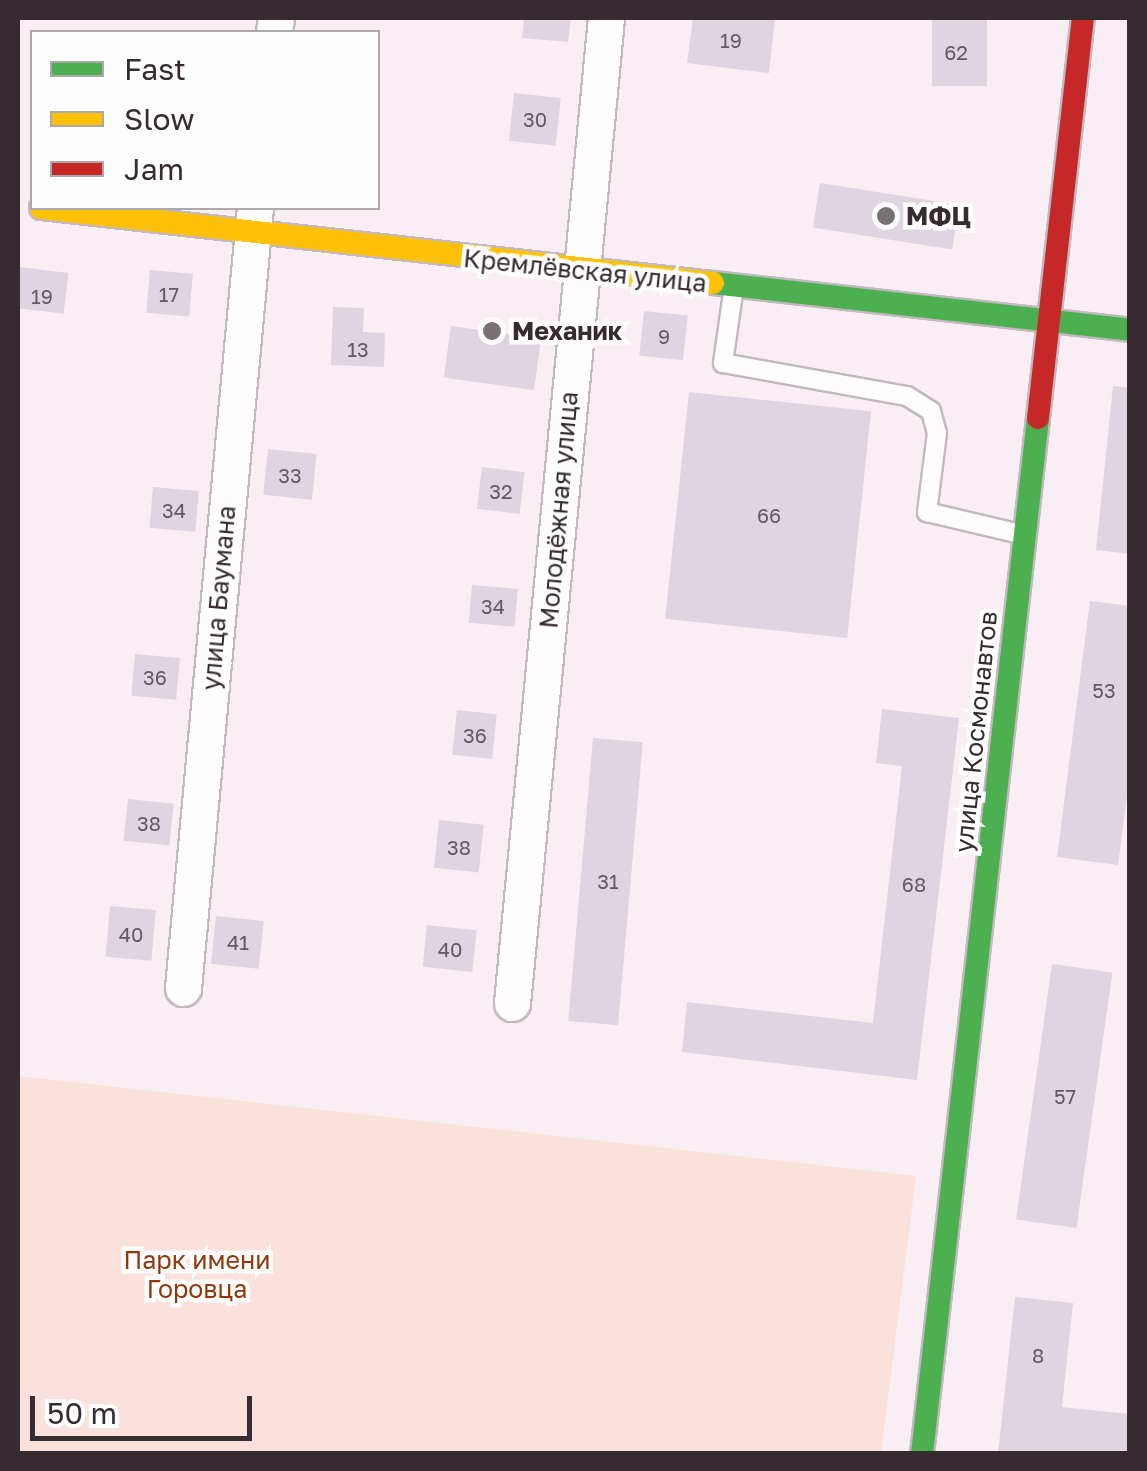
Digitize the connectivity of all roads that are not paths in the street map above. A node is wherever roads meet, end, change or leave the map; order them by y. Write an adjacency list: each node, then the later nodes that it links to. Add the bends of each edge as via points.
1 (606, 18): 5 (street, Молодёжная улица)
2 (1083, 18): 7 (street, улица Космонавтов)
3 (80, 210): 4 (street, Кремлёвская улица)
4 (254, 219): 5 (street, Кремлёвская улица); 10 (street, улица Баумана)
5 (582, 275): 6 (street, Кремлёвская улица); 11 (street, Молодёжная улица)
6 (734, 286): 7 (street, Кремлёвская улица); 9 (lane, via 723,364 907,396 931,411 938,433 928,512)
7 (1047, 323): 8 (street, Кремлёвская улица); 9 (street, улица Космонавтов)
8 (1130, 330)
9 (1026, 535): 12 (street, улица Космонавтов)
10 (183, 988)
11 (512, 1002)
12 (922, 1454)

